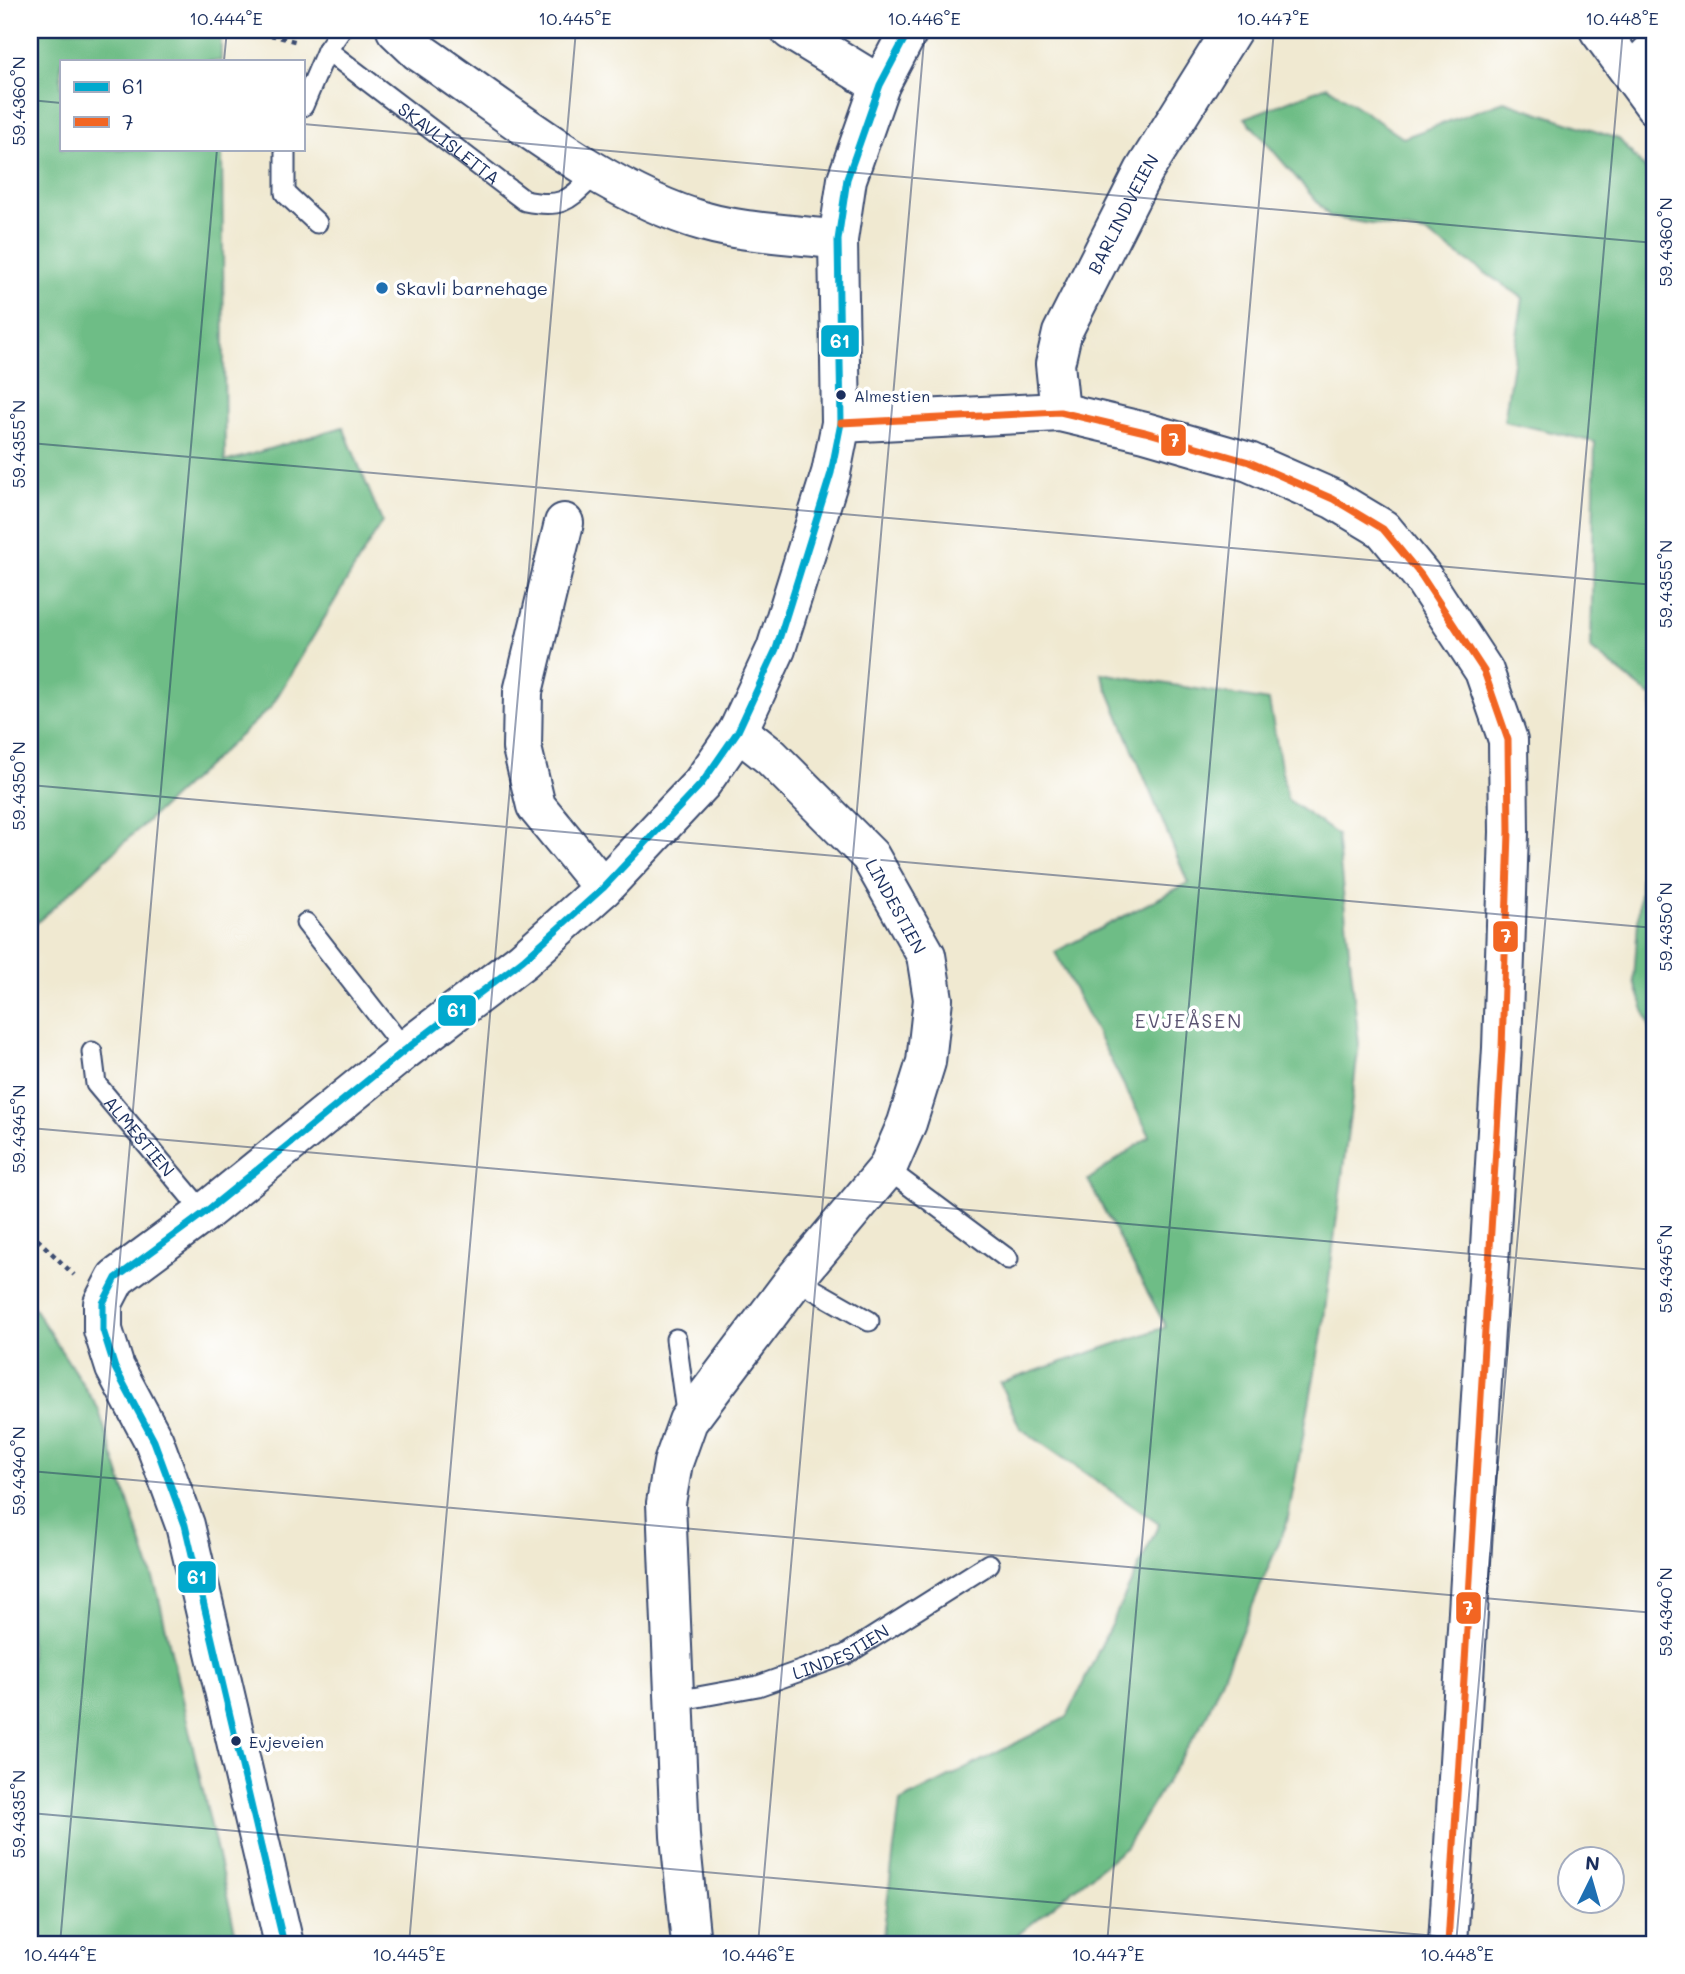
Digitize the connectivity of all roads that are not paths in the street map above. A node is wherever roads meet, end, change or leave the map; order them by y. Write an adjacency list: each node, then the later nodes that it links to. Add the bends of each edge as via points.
1 (341, 30): 7 (lane)
2 (396, 30): 13 (street, via 418,51)
3 (790, 30): 9 (street)
4 (909, 30): 9 (street)
5 (1232, 30): 16 (street, BARLINDVEIEN, via 1144,171 1062,333 1055,364)
6 (1599, 30): 8 (street)
7 (327, 50): 10 (lane); 13 (lane, SKAVLISLETTA, via 525,201 550,206 570,198)
8 (1644, 61): 11 (street)
9 (880, 85): 15 (street, via 846,179)
10 (304, 104)
11 (1655, 106)
12 (285, 150): 14 (lane, via 285,192)
13 (597, 173): 15 (street, via 707,223)
14 (317, 223)
15 (838, 240): 17 (street)
16 (1060, 412): 17 (street); 35 (street, via 1249,462 1333,499 1383,529 1421,575 1484,671 1508,740 1502,1048)
17 (841, 424): 19 (street, via 831,473 776,649)
18 (564, 523): 20 (street, via 523,692 522,748 536,806)
19 (738, 731): 20 (street, via 702,783); 24 (street, LINDESTIEN, via 771,757 870,856 926,955 933,999 926,1062)
20 (603, 888): 22 (street, via 523,960)
21 (306, 923): 22 (lane)
22 (405, 1050): 25 (street)
23 (92, 1052): 25 (lane, ALMESTIEN, via 96,1084)
24 (887, 1170): 26 (lane); 27 (street, LINDESTIEN)
25 (204, 1213): 33 (street, via 116,1278 103,1303 103,1330 115,1368 154,1441 185,1525)
26 (1007, 1259)
27 (795, 1279): 28 (lane); 30 (street, LINDESTIEN)
28 (869, 1321)
29 (676, 1339): 30 (lane, LINDESTIEN)
30 (688, 1421): 32 (street, LINDESTIEN, via 673,1462 666,1503)
31 (989, 1564): 32 (lane, LINDESTIEN, via 845,1655 758,1686)
32 (676, 1700): 34 (street, LINDESTIEN, via 680,1836)
33 (284, 1944)
34 (691, 1944)
35 (1448, 1944)

